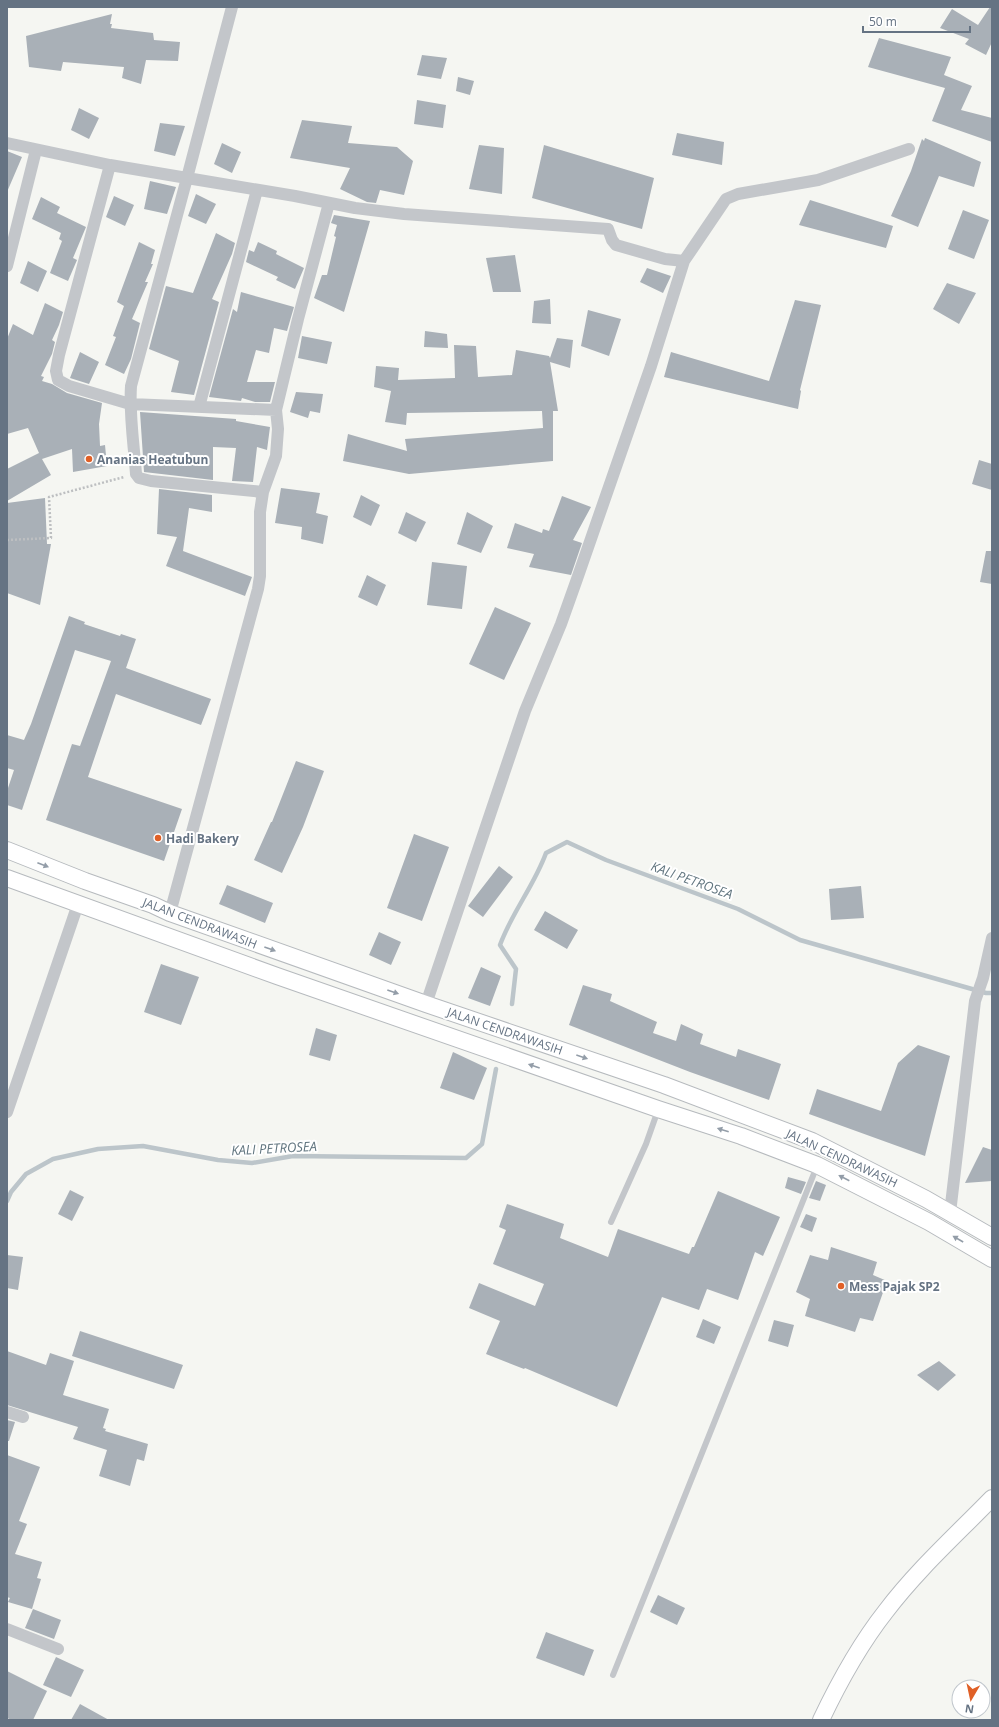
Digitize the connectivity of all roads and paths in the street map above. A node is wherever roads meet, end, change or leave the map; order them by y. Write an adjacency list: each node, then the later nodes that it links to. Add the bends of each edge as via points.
1 (232, 7): 6 (street)
2 (7, 143): 3 (street)
3 (36, 150): 5 (street); 9 (street)
4 (909, 150): 10 (street, via 818,180 738,194 726,199)
5 (110, 165): 6 (street); 12 (street, via 59,355 56,376 62,383)
6 (187, 178): 7 (street); 12 (street, via 134,372)
7 (257, 190): 8 (street); 13 (street)
8 (329, 203): 10 (street, via 404,214 608,229 616,244 665,259); 14 (street)
9 (11, 235): 11 (street)
10 (684, 261): 23 (street, via 578,579 525,711)
11 (7, 266)
12 (130, 404): 13 (street); 15 (street)
13 (199, 406): 14 (street)
14 (276, 410): 16 (street, via 276,456)
15 (136, 474): 16 (street, via 139,478 151,481); 17 (path, via 49,497 51,538)
16 (263, 492): 21 (street, via 258,589)
17 (7, 540)
18 (7, 850): 21 (main road, JALAN CENDRAWASIH, one-way to 21)
19 (7, 878): 20 (main road, JALAN CENDRAWASIH)
20 (78, 904): 24 (main road, JALAN CENDRAWASIH, one-way to 20); 25 (street)
21 (170, 913): 23 (main road, JALAN CENDRAWASIH, one-way to 23)
22 (992, 938): 27 (street, via 975,1001)
23 (426, 1004): 27 (main road, JALAN CENDRAWASIH, one-way to 27, via 664,1085 812,1141)
24 (658, 1109): 26 (main road, JALAN CENDRAWASIH, one-way to 24, via 741,1136); 28 (lane, via 646,1144)
25 (7, 1112)
26 (817, 1165): 30 (main road, JALAN CENDRAWASIH, one-way to 26, via 929,1222); 36 (lane)
27 (950, 1213): 29 (main road, JALAN CENDRAWASIH)
28 (611, 1222)
29 (992, 1237)
30 (992, 1259)
31 (7, 1412): 32 (street)
32 (23, 1417)
33 (992, 1498): 37 (main road, via 917,1574 886,1611 845,1671)
34 (7, 1629): 35 (street)
35 (58, 1649)
36 (613, 1675)
37 (821, 1720)

